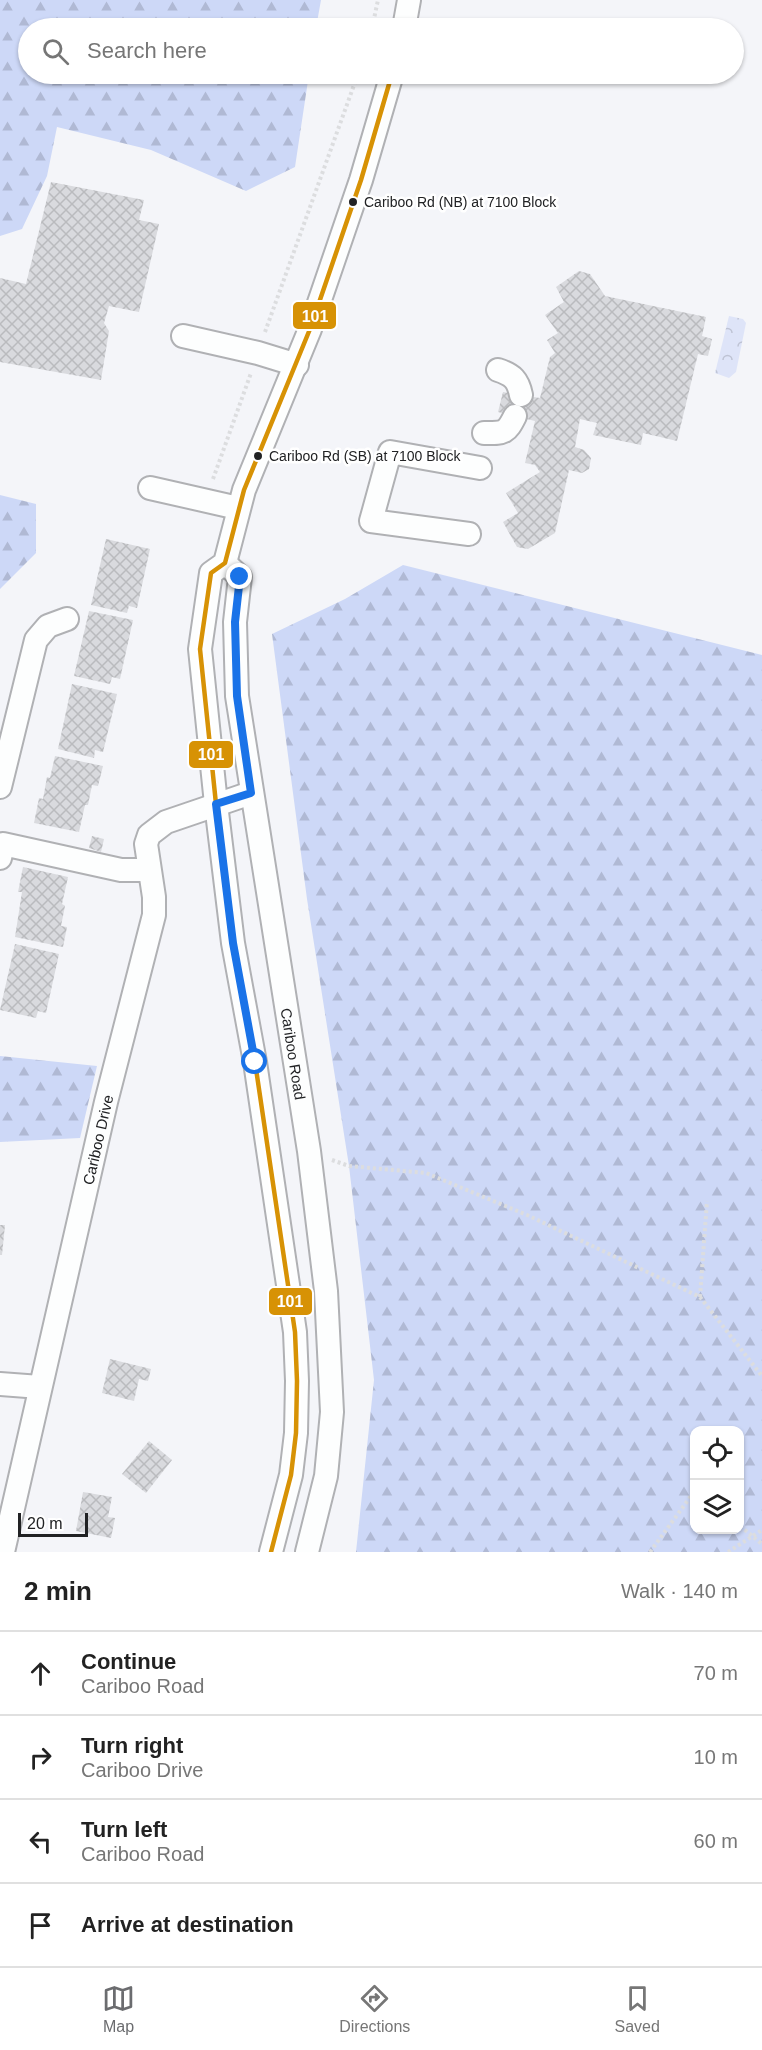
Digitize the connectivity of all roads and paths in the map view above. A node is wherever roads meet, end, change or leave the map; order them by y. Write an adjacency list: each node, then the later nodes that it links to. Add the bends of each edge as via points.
1 (378, 0): 3 (path)
2 (409, 0): 4 (street)
3 (374, 18)
4 (406, 18)
5 (354, 84): 8 (path)
6 (389, 84): 9 (street, via 361,180)
7 (183, 336): 8 (street)
8 (258, 353): 9 (street); 14 (path)
9 (297, 365): 15 (street)
10 (498, 370): 11 (street, via 512,375 519,384 518,406 508,430)
11 (484, 433)
12 (480, 468): 16 (street, via 390,452 371,521)
13 (150, 488): 14 (street)
14 (206, 500): 15 (street)
15 (238, 508): 17 (street)
16 (469, 534)
17 (225, 563): 20 (street, Cariboo Road, via 240,577 235,622 237,696); 21 (street, via 210,573 200,649)
18 (67, 619): 19 (street, via 48,626 36,640)
19 (0, 786)
20 (251, 793): 21 (street, Cariboo Drive); 24 (street, Cariboo Road)
21 (216, 804): 23 (street, Cariboo Drive, via 156,828 146,844); 36 (street, via 233,943 295,1332 296,1433 291,1475)
22 (1, 847): 23 (street, via 121,870)
23 (149, 870): 29 (street, Cariboo Drive, via 154,915)
24 (309, 1150): 26 (path, via 349,1166 426,1173 527,1215); 37 (street, Cariboo Road, via 326,1291 332,1412 326,1476)
25 (707, 1202): 26 (path)
26 (700, 1297): 27 (path)
27 (762, 1376)
28 (0, 1384): 29 (street)
29 (40, 1387): 35 (street, Cariboo Drive)
30 (690, 1497): 38 (path)
31 (744, 1530): 33 (path)
32 (762, 1530): 33 (path)
33 (752, 1537): 34 (path); 39 (path)
34 (762, 1544)
35 (3, 1552)
36 (271, 1552)
37 (307, 1552)
38 (650, 1552)
39 (728, 1552)

